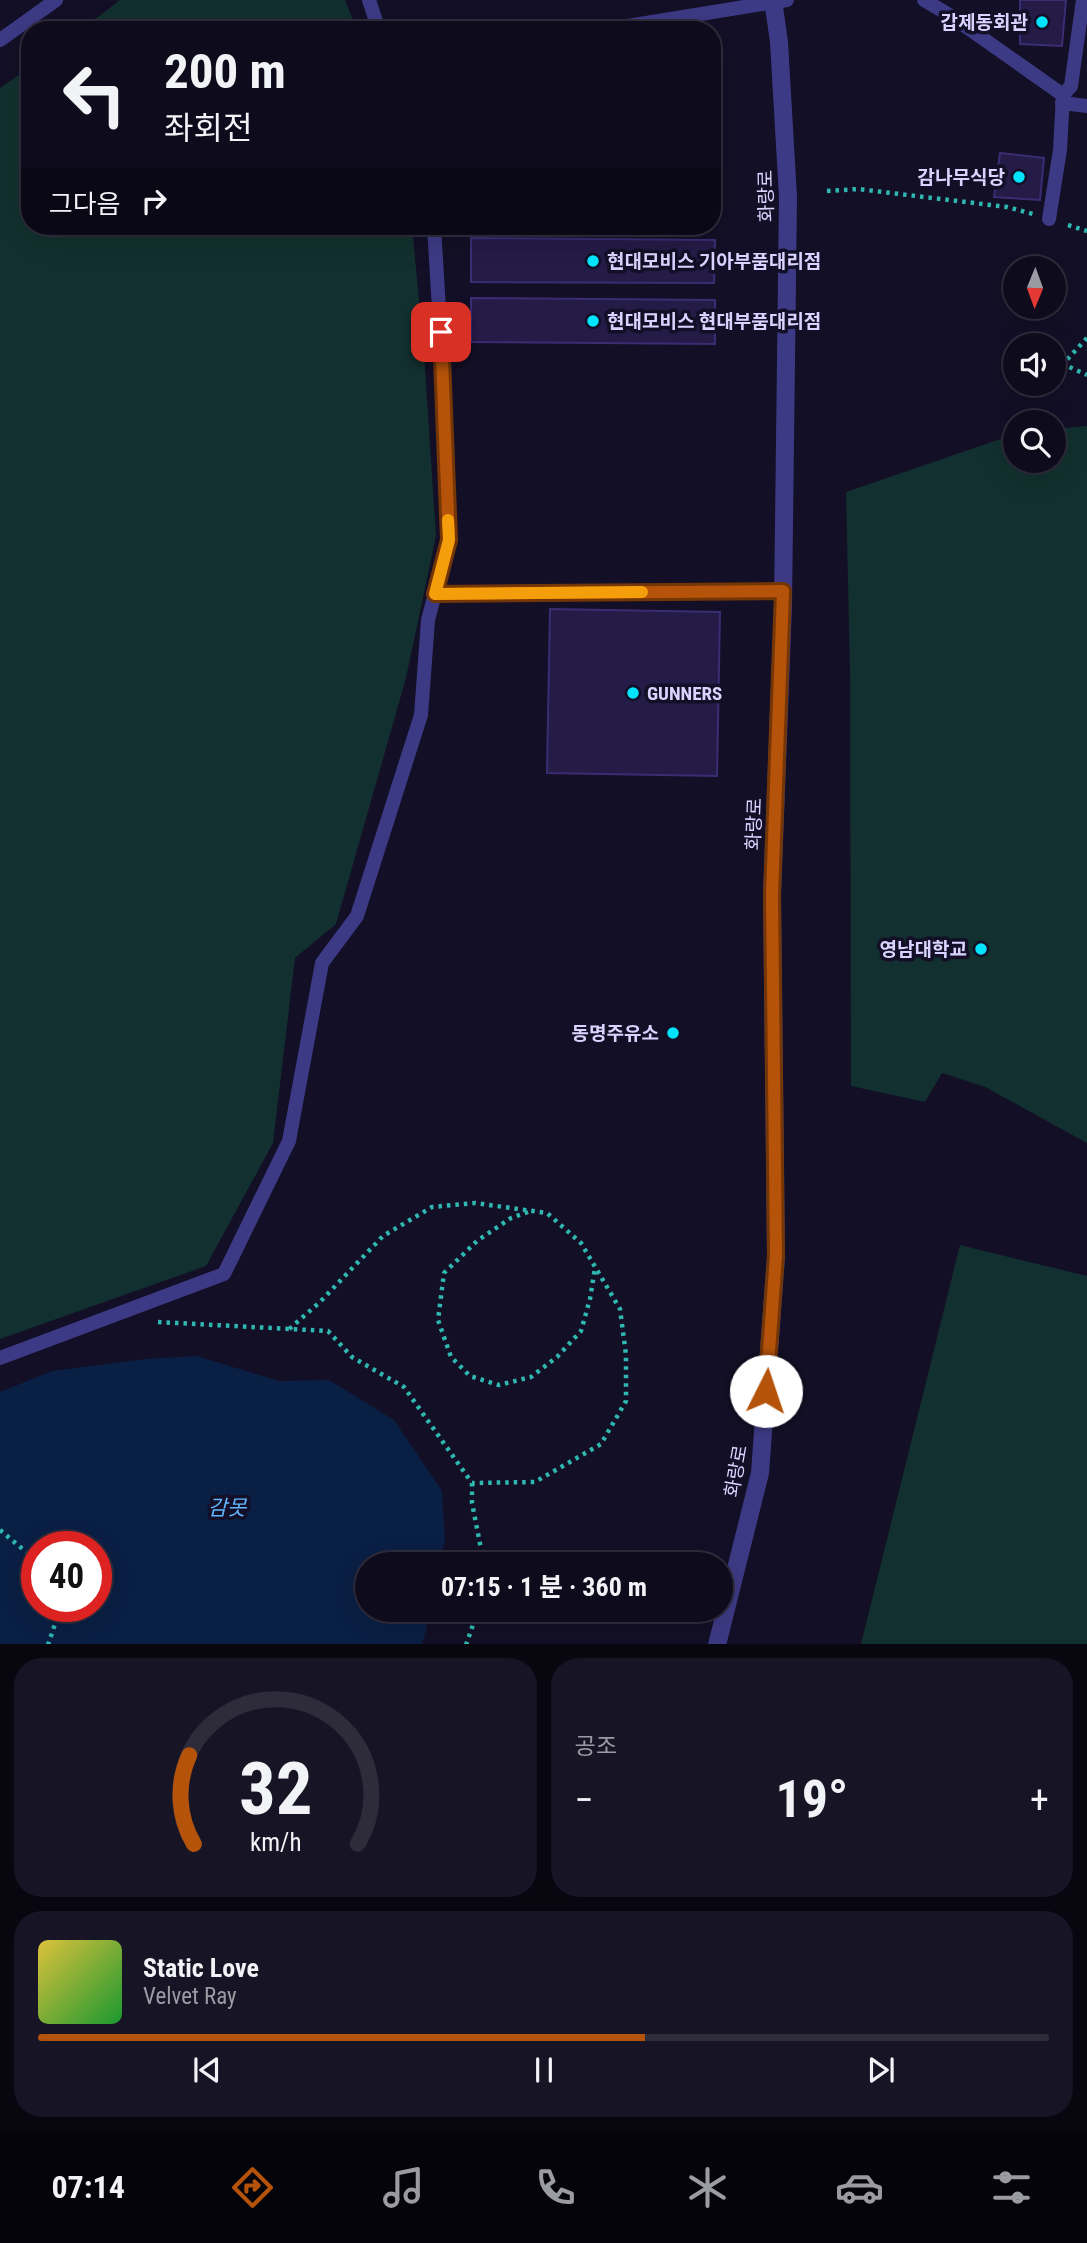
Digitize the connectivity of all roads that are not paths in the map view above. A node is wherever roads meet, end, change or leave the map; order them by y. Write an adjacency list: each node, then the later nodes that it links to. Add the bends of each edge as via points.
1 (56, 0): 6 (lane)
2 (369, 0): 7 (lane)
3 (924, 0): 11 (lane)
4 (1083, 0): 11 (lane, via 1071,86)
5 (778, 1): 8 (lane); 15 (street, 화랑로, via 788,197)
6 (27, 21)
7 (376, 21)
8 (657, 21)
9 (21, 25): 10 (lane)
10 (0, 40)
11 (1063, 99): 12 (lane); 13 (lane)
12 (1087, 106)
13 (1049, 219)
14 (435, 235): 16 (lane, via 449,540)
15 (783, 591): 16 (lane); 18 (street, 화랑로, via 772,895 776,1256 760,1473)
16 (435, 594): 17 (lane, via 428,620 421,715 357,916 322,963 289,1141 224,1274)
17 (0, 1359)
18 (717, 1644)

